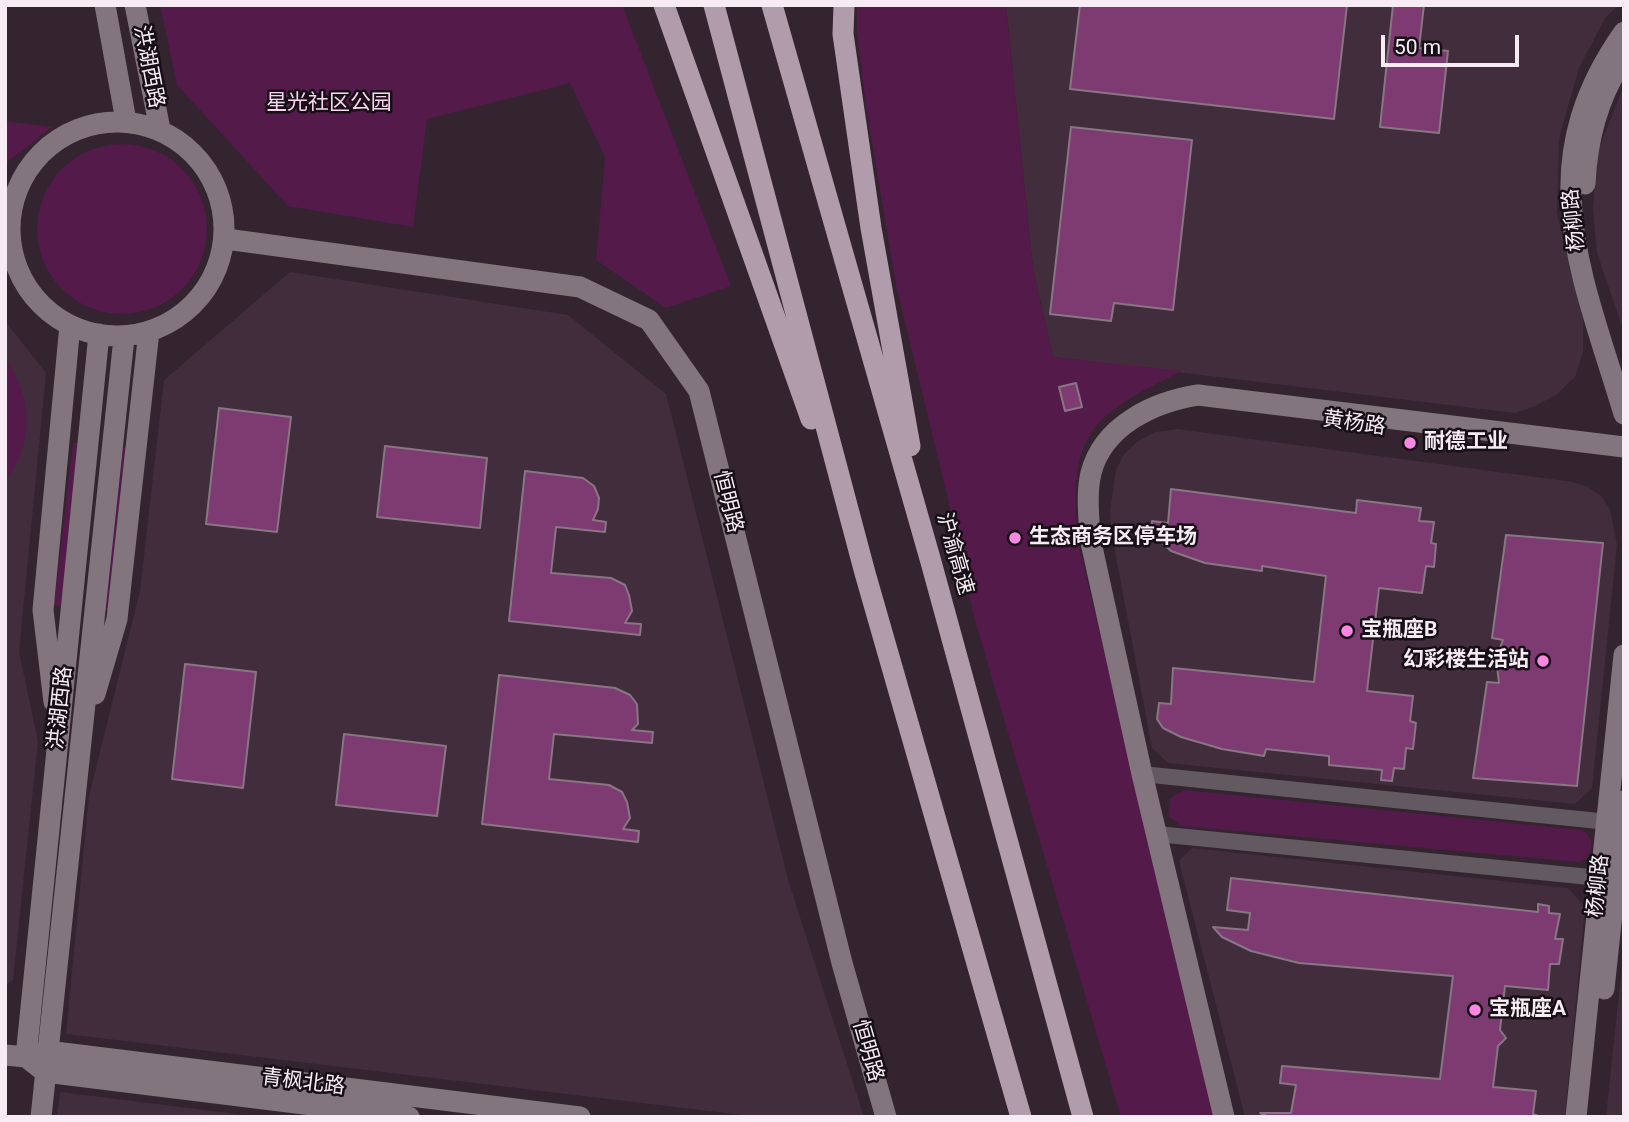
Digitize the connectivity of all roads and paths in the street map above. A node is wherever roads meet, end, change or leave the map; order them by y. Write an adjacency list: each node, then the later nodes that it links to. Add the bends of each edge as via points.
1 (105, 5): 9 (street, 洪湖西路)
2 (135, 5): 10 (street, 洪湖西路)
3 (664, 5): 24 (highway)
4 (714, 5): 24 (highway)
5 (772, 5): 23 (highway, 沪渝高速)
6 (844, 5): 23 (highway, via 843,34 871,228)
7 (1624, 32): 20 (street, 杨柳路, via 1590,90 1578,123 1570,194 1579,264)
8 (1624, 58): 18 (street, 杨柳路, via 1604,93 1593,127 1584,195 1591,263)
9 (126, 121): 10 (street); 11 (street, via 93,123 64,134 39,153 21,179)
10 (160, 130): 12 (street, via 189,148 211,175)
11 (8, 215): 13 (street)
12 (226, 239): 15 (street, via 215,272 199,298 176,318); 38 (street, 恒明路, via 580,287 649,320 699,391 842,963)
13 (10, 256): 14 (street, via 37,301)
14 (70, 325): 16 (street); 26 (street, via 43,610)
15 (149, 331): 17 (street); 27 (street, via 117,619)
16 (99, 334): 17 (street); 26 (street, 洪湖西路)
17 (124, 338): 27 (street, 洪湖西路)
18 (1624, 369)
19 (1168, 402): 21 (street, via 1209,395); 22 (street, 黄杨路); 28 (street, via 1121,426 1102,447 1091,473 1088,505 1090,538)
20 (1624, 414)
21 (1624, 447)
22 (1624, 460)
23 (931, 562): 40 (highway, 沪渝高速)
24 (864, 573): 39 (highway)
25 (1624, 655): 30 (street, 杨柳路)
26 (58, 741): 33 (street, 洪湖西路)
27 (80, 746): 34 (street, 洪湖西路)
28 (1142, 774): 30 (street); 31 (street)
29 (1624, 800): 30 (street, 杨柳路)
30 (1617, 823): 32 (street, 杨柳路)
31 (1157, 834): 32 (street); 41 (street)
32 (1613, 879): 42 (street, 杨柳路); 43 (street, 杨柳路)
33 (16, 1056): 34 (street, 洪湖西路)
34 (46, 1061): 35 (street, 洪湖西路); 36 (street, 青枫北路); 37 (street, 青枫北路)
35 (41, 1117)
36 (410, 1117)
37 (580, 1117)
38 (886, 1117)
39 (1021, 1117)
40 (1083, 1117)
41 (1224, 1117)
42 (1576, 1117)
43 (1591, 1117)

